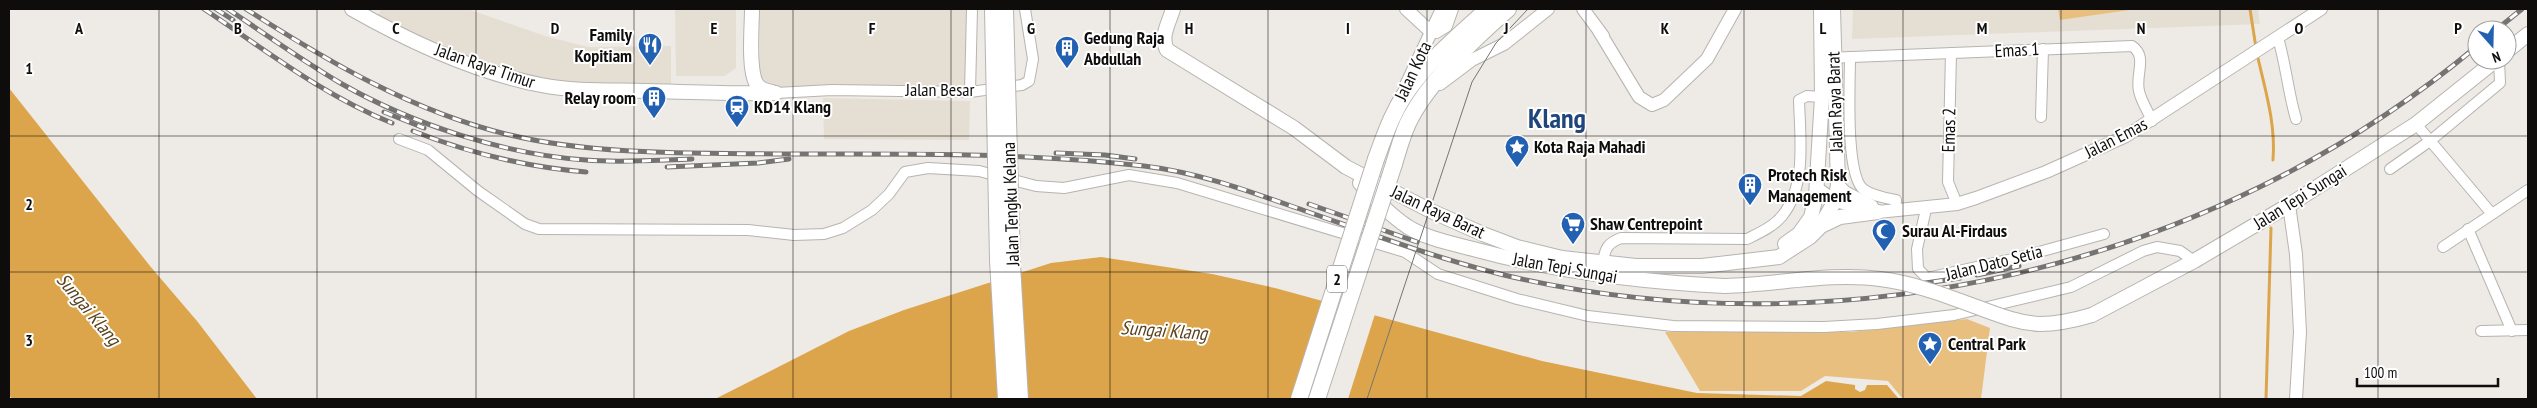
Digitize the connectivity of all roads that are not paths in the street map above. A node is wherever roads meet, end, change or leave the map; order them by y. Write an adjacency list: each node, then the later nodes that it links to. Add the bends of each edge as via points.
1 (352, 9): 35 (main road, Jalan Raya Timur, via 387,29 504,77 586,90)
2 (752, 9): 29 (main road)
3 (972, 9): 32 (street)
4 (993, 9): 69 (highway, Jalan Tengku Kelana, bridge, via 998,260)
5 (1005, 9): 70 (highway, Jalan Tengku Kelana, bridge)
6 (1025, 9): 32 (street, Jalan Besar, via 1033,59 1029,81 1022,85)
7 (1173, 9): 46 (main road, Jalan Raya Barat, via 1164,36 1167,50 1294,128)
8 (1406, 9): 19 (street, Jalan Kota)
9 (1442, 9): 20 (street, Jalan Kota)
10 (1452, 9): 20 (street, Jalan Kota, via 1446,26)
11 (1488, 9): 37 (highway, 2, via 1450,44)
12 (1508, 9): 33 (highway, 2, via 1465,49)
13 (1548, 9): 33 (street, via 1508,42 1472,60)
14 (1583, 9): 15 (street, via 1639,97 1650,104 1664,100 1707,59)
15 (1735, 9)
16 (1821, 9): 28 (main road, Jalan Raya Barat)
17 (1833, 9): 28 (main road, Jalan Raya Barat)
18 (2321, 9): 22 (street, Jalan Emas)
19 (1417, 20): 20 (street, Jalan Kota); 24 (street, via 1424,36)
20 (1431, 32): 24 (street, Jalan Kota)
21 (2528, 34): 23 (main road)
22 (2278, 38): 39 (street); 40 (street, Jalan Emas)
23 (2517, 43)
24 (1424, 48): 37 (street, Jalan Kota)
25 (2043, 49): 26 (street, Emas 1); 38 (street); 40 (street, Emas 1, via 2132,46 2141,56 2139,90)
26 (1950, 53): 27 (street, Emas 1); 52 (street, Emas 2, via 1948,182)
27 (1850, 56): 28 (street, Emas 1); 56 (street, via 1855,176 1871,194 1896,200)
28 (1827, 58): 36 (main road, Jalan Raya Barat); 42 (main road, Jalan Raya Barat)
29 (753, 66): 34 (main road, via 755,82 760,88); 35 (main road, via 746,87)
30 (2484, 70): 41 (main road, Jalan Tepi Sungai)
31 (2498, 70): 44 (street, via 2500,83)
32 (970, 92): 34 (street, Jalan Besar, via 832,90)
33 (1428, 92): 72 (highway, 2, bridge, via 1411,116)
34 (776, 93): 35 (main road, Jalan Raya Timur)
35 (730, 94)
36 (1822, 97): 45 (main road, Jalan Raya Barat); 64 (street, Jalan Raya Barat, via 1807,96 1799,100 1796,193 1782,216 1764,231 1747,239 1621,238 1612,241 1605,249)
37 (1395, 110): 71 (highway, 2, bridge, via 1376,158)
38 (2041, 117)
39 (2296, 119)
40 (2152, 121): 52 (street, Jalan Emas, via 2046,172)
41 (2416, 124): 44 (street); 55 (main road, Jalan Tepi Sungai)
42 (1836, 127): 45 (main road, via 1831,179 1824,182); 48 (main road, Jalan Raya Barat)
43 (400, 139): 63 (street, via 428,150 478,191 525,224 539,229 748,230 794,235 824,234 843,228 872,210 905,172 928,168 979,171 1036,186 1064,188 1130,175 1177,183 1405,252 1438,274 1517,299 1588,316 1673,326 1817,327 1938,317 2071,287 2157,247 2180,251)
44 (2430, 141): 47 (street); 57 (street)
45 (1817, 163): 49 (main road, Jalan Raya Barat)
46 (1346, 167): 53 (main road, Jalan Raya Barat); 58 (main road, Jalan Tepi Sungai, via 1381,205)
47 (2390, 170)
48 (1838, 184): 51 (main road, Jalan Raya Barat); 56 (street, Jalan Emas, via 1845,192)
49 (1817, 188): 51 (street, Jalan Emas); 65 (main road, Jalan Raya Barat, via 1811,217 1799,234)
50 (2528, 190): 57 (street)
51 (1835, 201): 56 (street, Jalan Emas); 59 (main road, Jalan Raya Barat)
52 (1957, 204): 54 (street, Jalan Emas)
53 (1418, 205): 58 (main road); 64 (main road, Jalan Raya Barat, via 1517,248 1562,258)
54 (1926, 208): 56 (street, Jalan Emas); 61 (street, Jalan Dato Setia, via 1917,249 1918,270 1927,278)
55 (2284, 208): 63 (main road, Jalan Tepi Sungai); 73 (street, via 2296,254 2300,332)
56 (1887, 212): 59 (main road, via 1840,217)
57 (2492, 214): 60 (street)
58 (1409, 228): 63 (main road, Jalan Tepi Sungai, bridge, via 1529,264 1656,282 1756,286 1848,277 1880,279 1920,287 2024,322 2055,323 2092,315)
59 (1819, 228): 65 (main road, Jalan Raya Barat, via 1810,238 1779,258)
60 (2468, 229): 62 (street); 68 (street)
61 (2104, 234)
62 (2443, 247)
63 (2194, 261)
64 (1603, 262): 65 (main road, Jalan Raya Barat, via 1636,266 1702,266)
65 (1746, 262)
66 (2528, 330): 68 (street)
67 (2481, 331): 68 (street)
68 (2512, 331)
69 (1006, 399)
70 (1020, 399)
71 (1299, 399)
72 (1317, 399)
73 (2296, 399)

